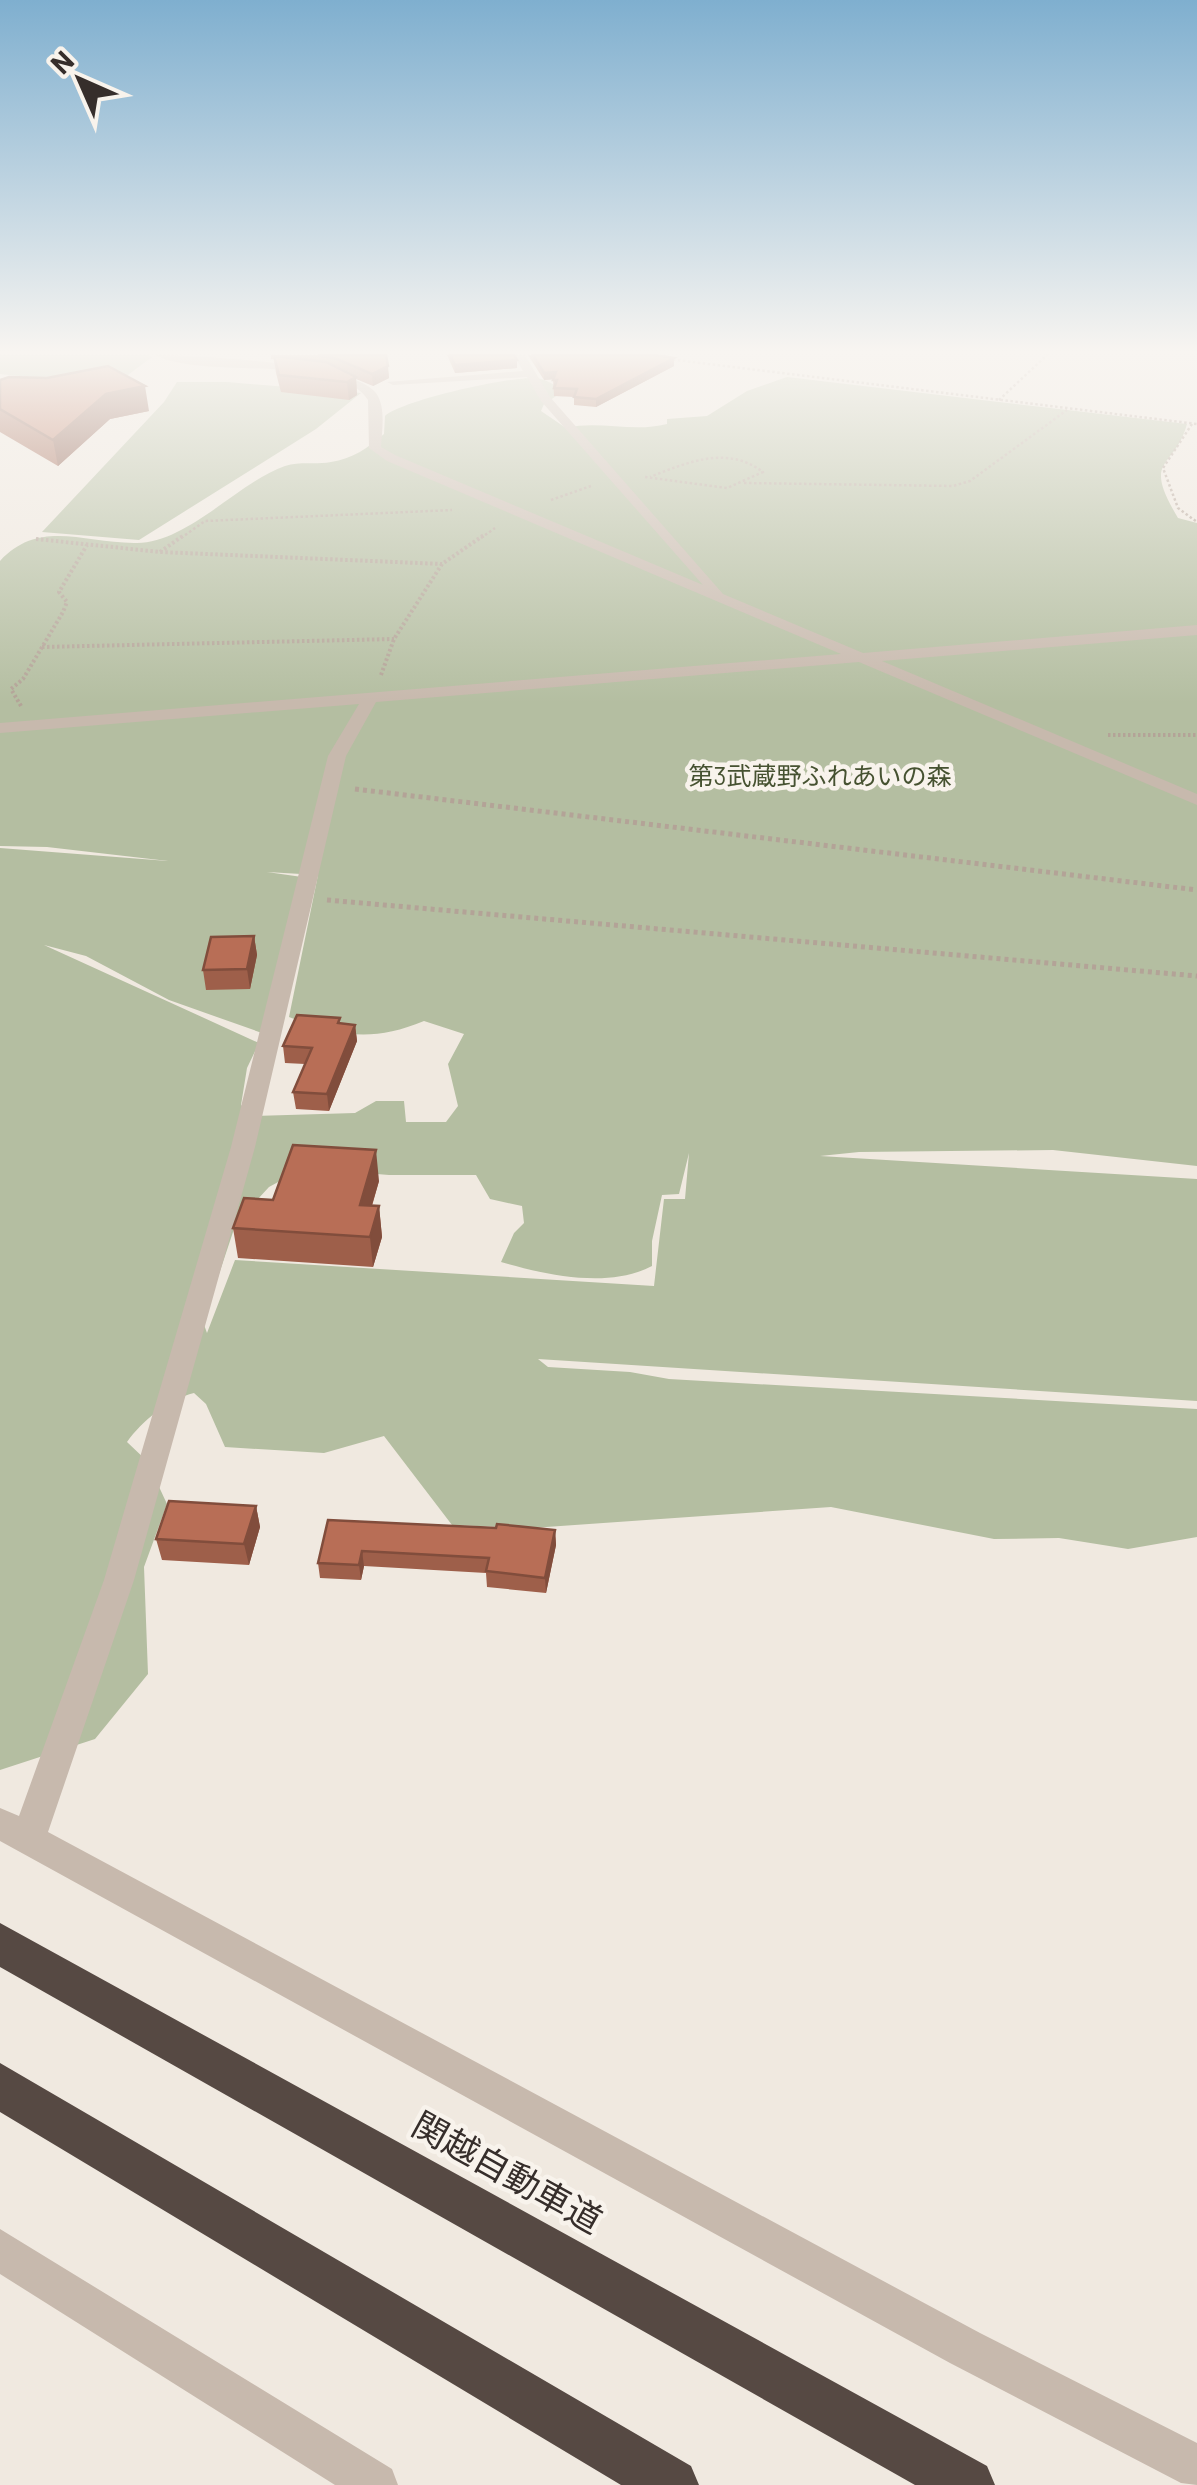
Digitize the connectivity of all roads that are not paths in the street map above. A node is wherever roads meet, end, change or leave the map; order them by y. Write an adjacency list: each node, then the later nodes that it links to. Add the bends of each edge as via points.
1 (427, 471): 3 (street)
2 (612, 471): 3 (street)
3 (720, 594): 5 (street)
4 (1197, 630): 5 (street)
5 (866, 658): 6 (street); 8 (street)
6 (372, 697): 7 (street); 9 (street, via 337,756 243,1147 125,1561)
7 (0, 728)
8 (1197, 800)
9 (14, 1831): 13 (street, via 965,2348)
10 (0, 1944): 16 (highway, 関越自動車道)
11 (0, 2086): 15 (highway)
12 (0, 2250): 14 (street)
13 (1197, 2467)
14 (376, 2485)
15 (672, 2485)
16 (968, 2485)

